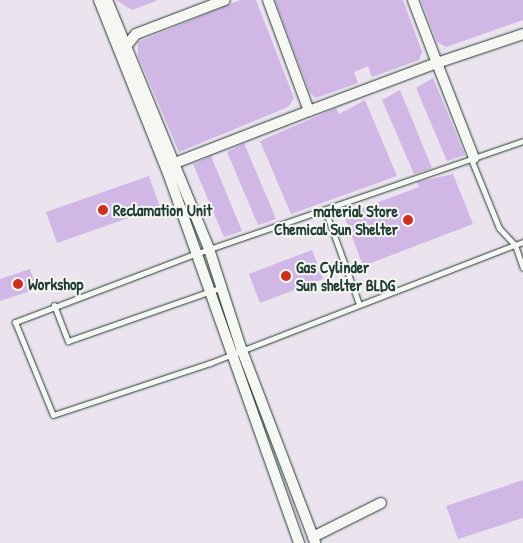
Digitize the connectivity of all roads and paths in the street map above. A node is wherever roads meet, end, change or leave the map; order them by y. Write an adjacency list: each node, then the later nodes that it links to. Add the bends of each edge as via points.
1 (99, 0): 10 (street)
2 (107, 0): 10 (street)
3 (209, 0): 10 (street)
4 (225, 0): 12 (street, via 136,34)
5 (262, 0): 15 (street, via 299,103)
6 (268, 0): 14 (street)
7 (408, 0): 13 (street)
8 (413, 0): 13 (street)
9 (523, 29): 13 (street)
10 (118, 34): 12 (street); 23 (street)
11 (523, 34): 13 (street)
12 (127, 45): 18 (street)
13 (432, 63): 14 (street); 17 (street)
14 (308, 109): 15 (street); 18 (street)
15 (298, 111): 18 (street)
16 (523, 141): 17 (lane)
17 (471, 159): 19 (lane); 21 (lane, via 499,228)
18 (174, 160): 22 (street)
19 (325, 210): 22 (lane); 27 (lane)
20 (523, 242): 21 (lane)
21 (515, 245): 24 (lane); 27 (lane)
22 (209, 249): 23 (lane); 25 (street)
23 (197, 253): 26 (street); 28 (lane)
24 (523, 268)
25 (222, 288): 26 (lane); 29 (street)
26 (210, 292): 28 (lane, via 68,341); 29 (street)
27 (359, 304): 29 (lane)
28 (54, 306): 29 (lane, via 16,322 52,415)
29 (236, 350): 31 (street); 32 (street)
30 (381, 503): 31 (street)
31 (314, 540)
32 (299, 543)

